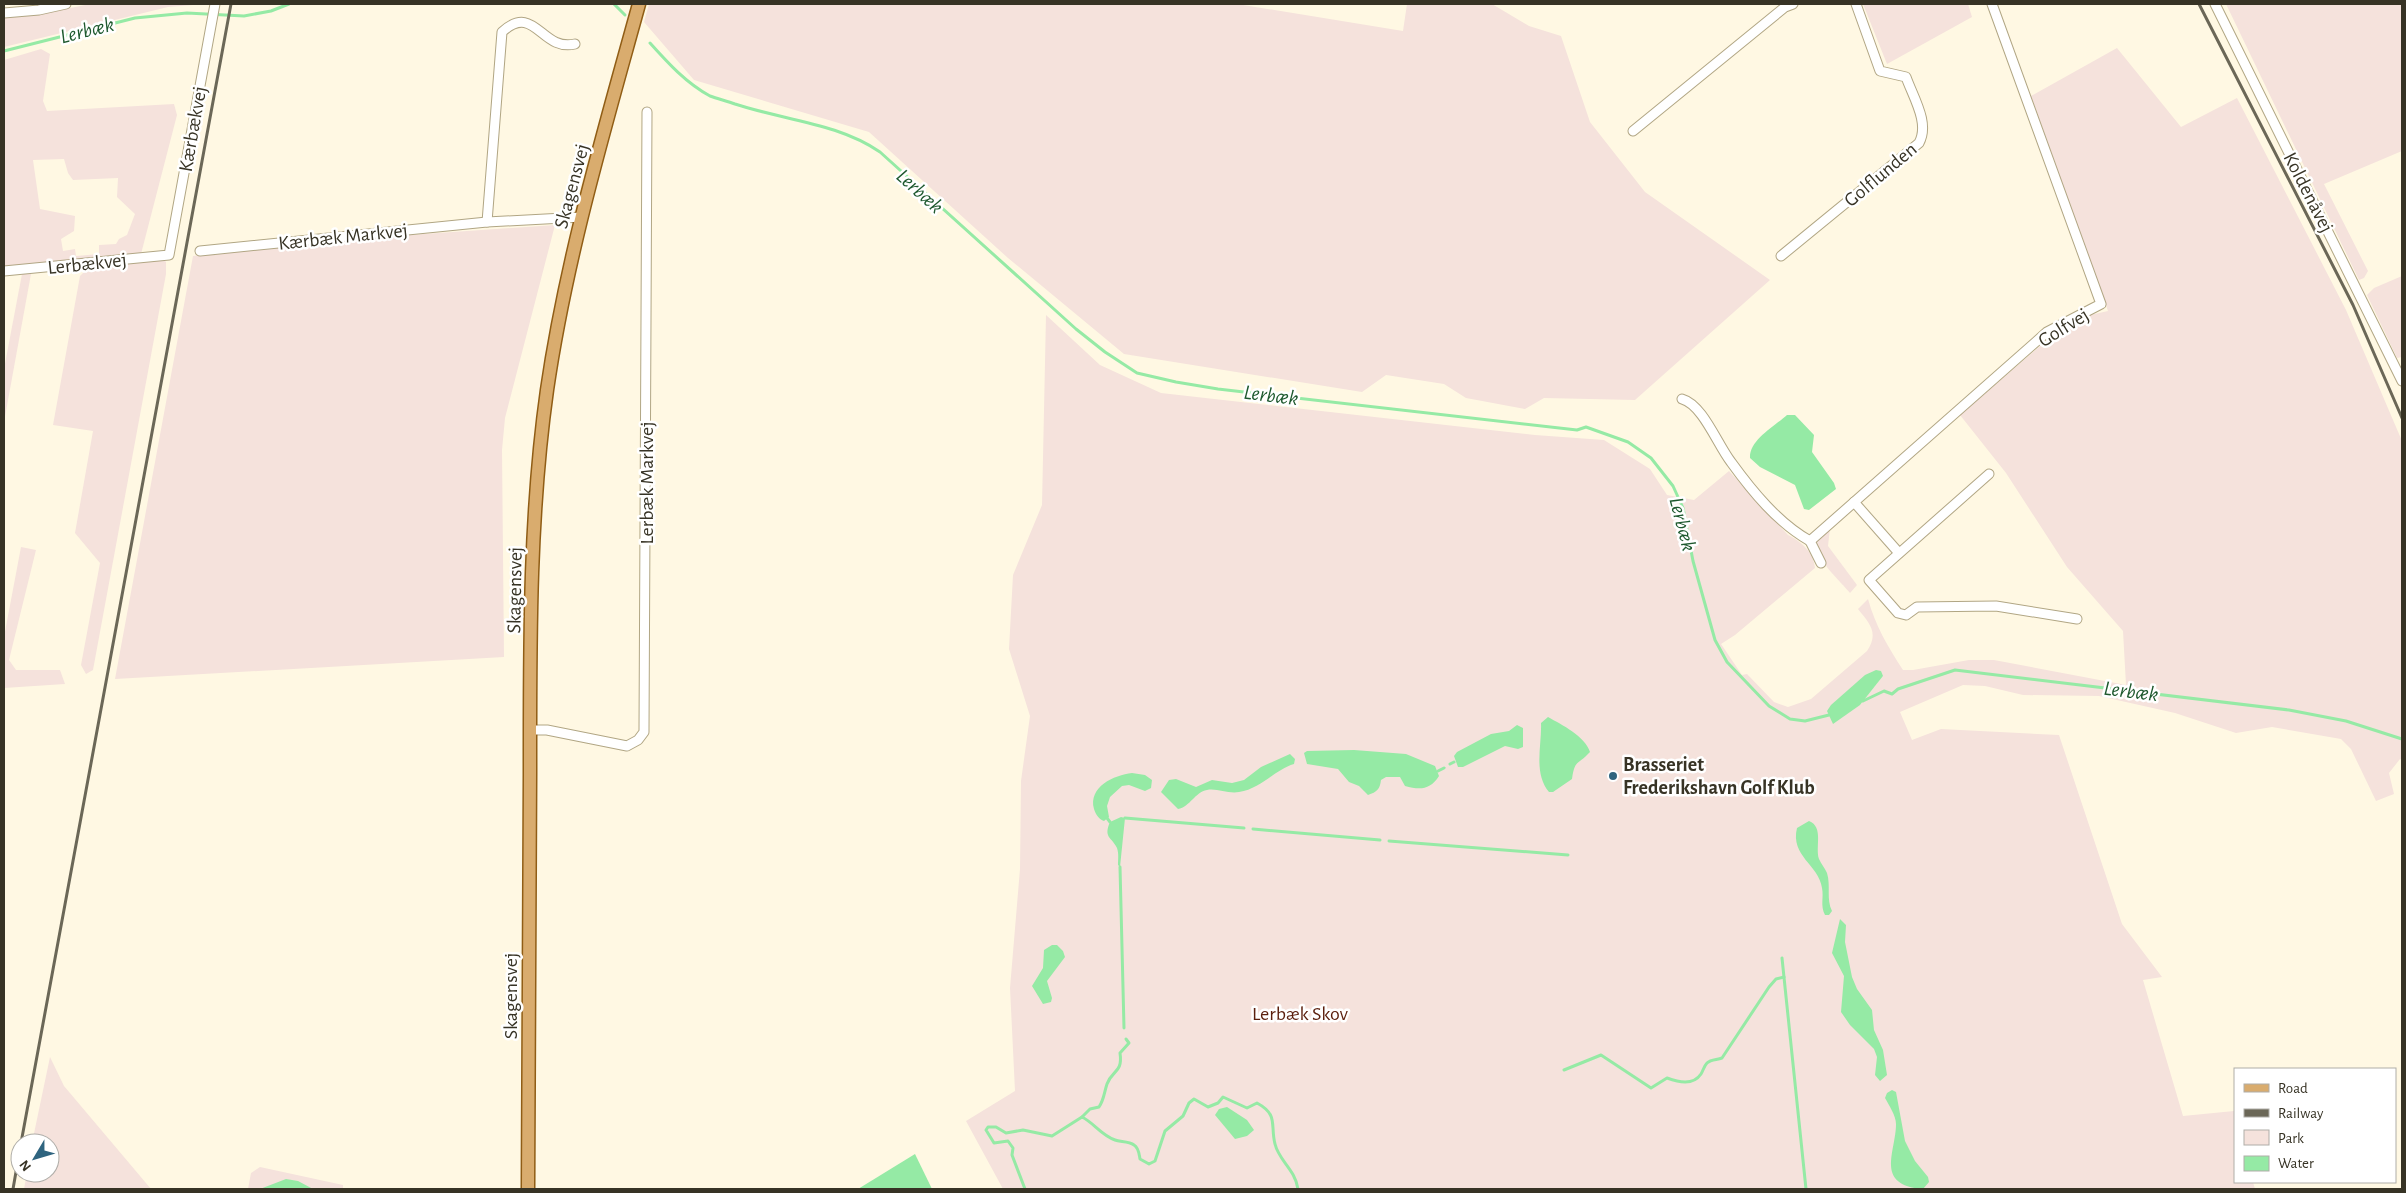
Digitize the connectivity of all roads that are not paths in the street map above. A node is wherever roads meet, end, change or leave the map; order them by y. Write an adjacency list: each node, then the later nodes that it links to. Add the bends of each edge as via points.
1 (66, 4): 8 (street)
2 (639, 4): 12 (main road, Skagensvej)
3 (1793, 4): 11 (street, via 1784,7)
4 (1856, 4): 16 (street, Golflunden, via 1880,71 1906,77 1923,121 1924,134 1919,144)
5 (1992, 4): 22 (street, Golfvej, via 2101,304 2047,332)
6 (2215, 4): 18 (street, Koldenåvej)
7 (215, 5): 15 (street, Kærbækvej)
8 (4, 13)
9 (575, 44): 13 (street, via 550,40 523,21 515,21 502,32)
10 (647, 112): 27 (street, Lerbæk Markvej, via 644,732 627,746 547,730)
11 (1633, 131)
12 (582, 217): 13 (street, Kærbæk Markvej); 27 (main road, Skagensvej, via 553,354 537,480)
13 (487, 222): 14 (street, Kærbæk Markvej)
14 (200, 251)
15 (169, 255): 17 (street, Lerbækvej)
16 (1781, 256)
17 (4, 271)
18 (2400, 369): 19 (street, Koldenåvej)
19 (2402, 381)
20 (1682, 399): 23 (street, via 1691,402 1705,419 1731,462 1774,513)
21 (1989, 474): 24 (street)
22 (1854, 502): 23 (street, Golfvej); 24 (street)
23 (1810, 541): 25 (street)
24 (1899, 553): 26 (street, via 1869,580 1898,613 1906,615 1917,608 1996,606)
25 (1821, 563)
26 (2077, 619)
27 (530, 730): 28 (main road, Skagensvej)
28 (528, 1189)

